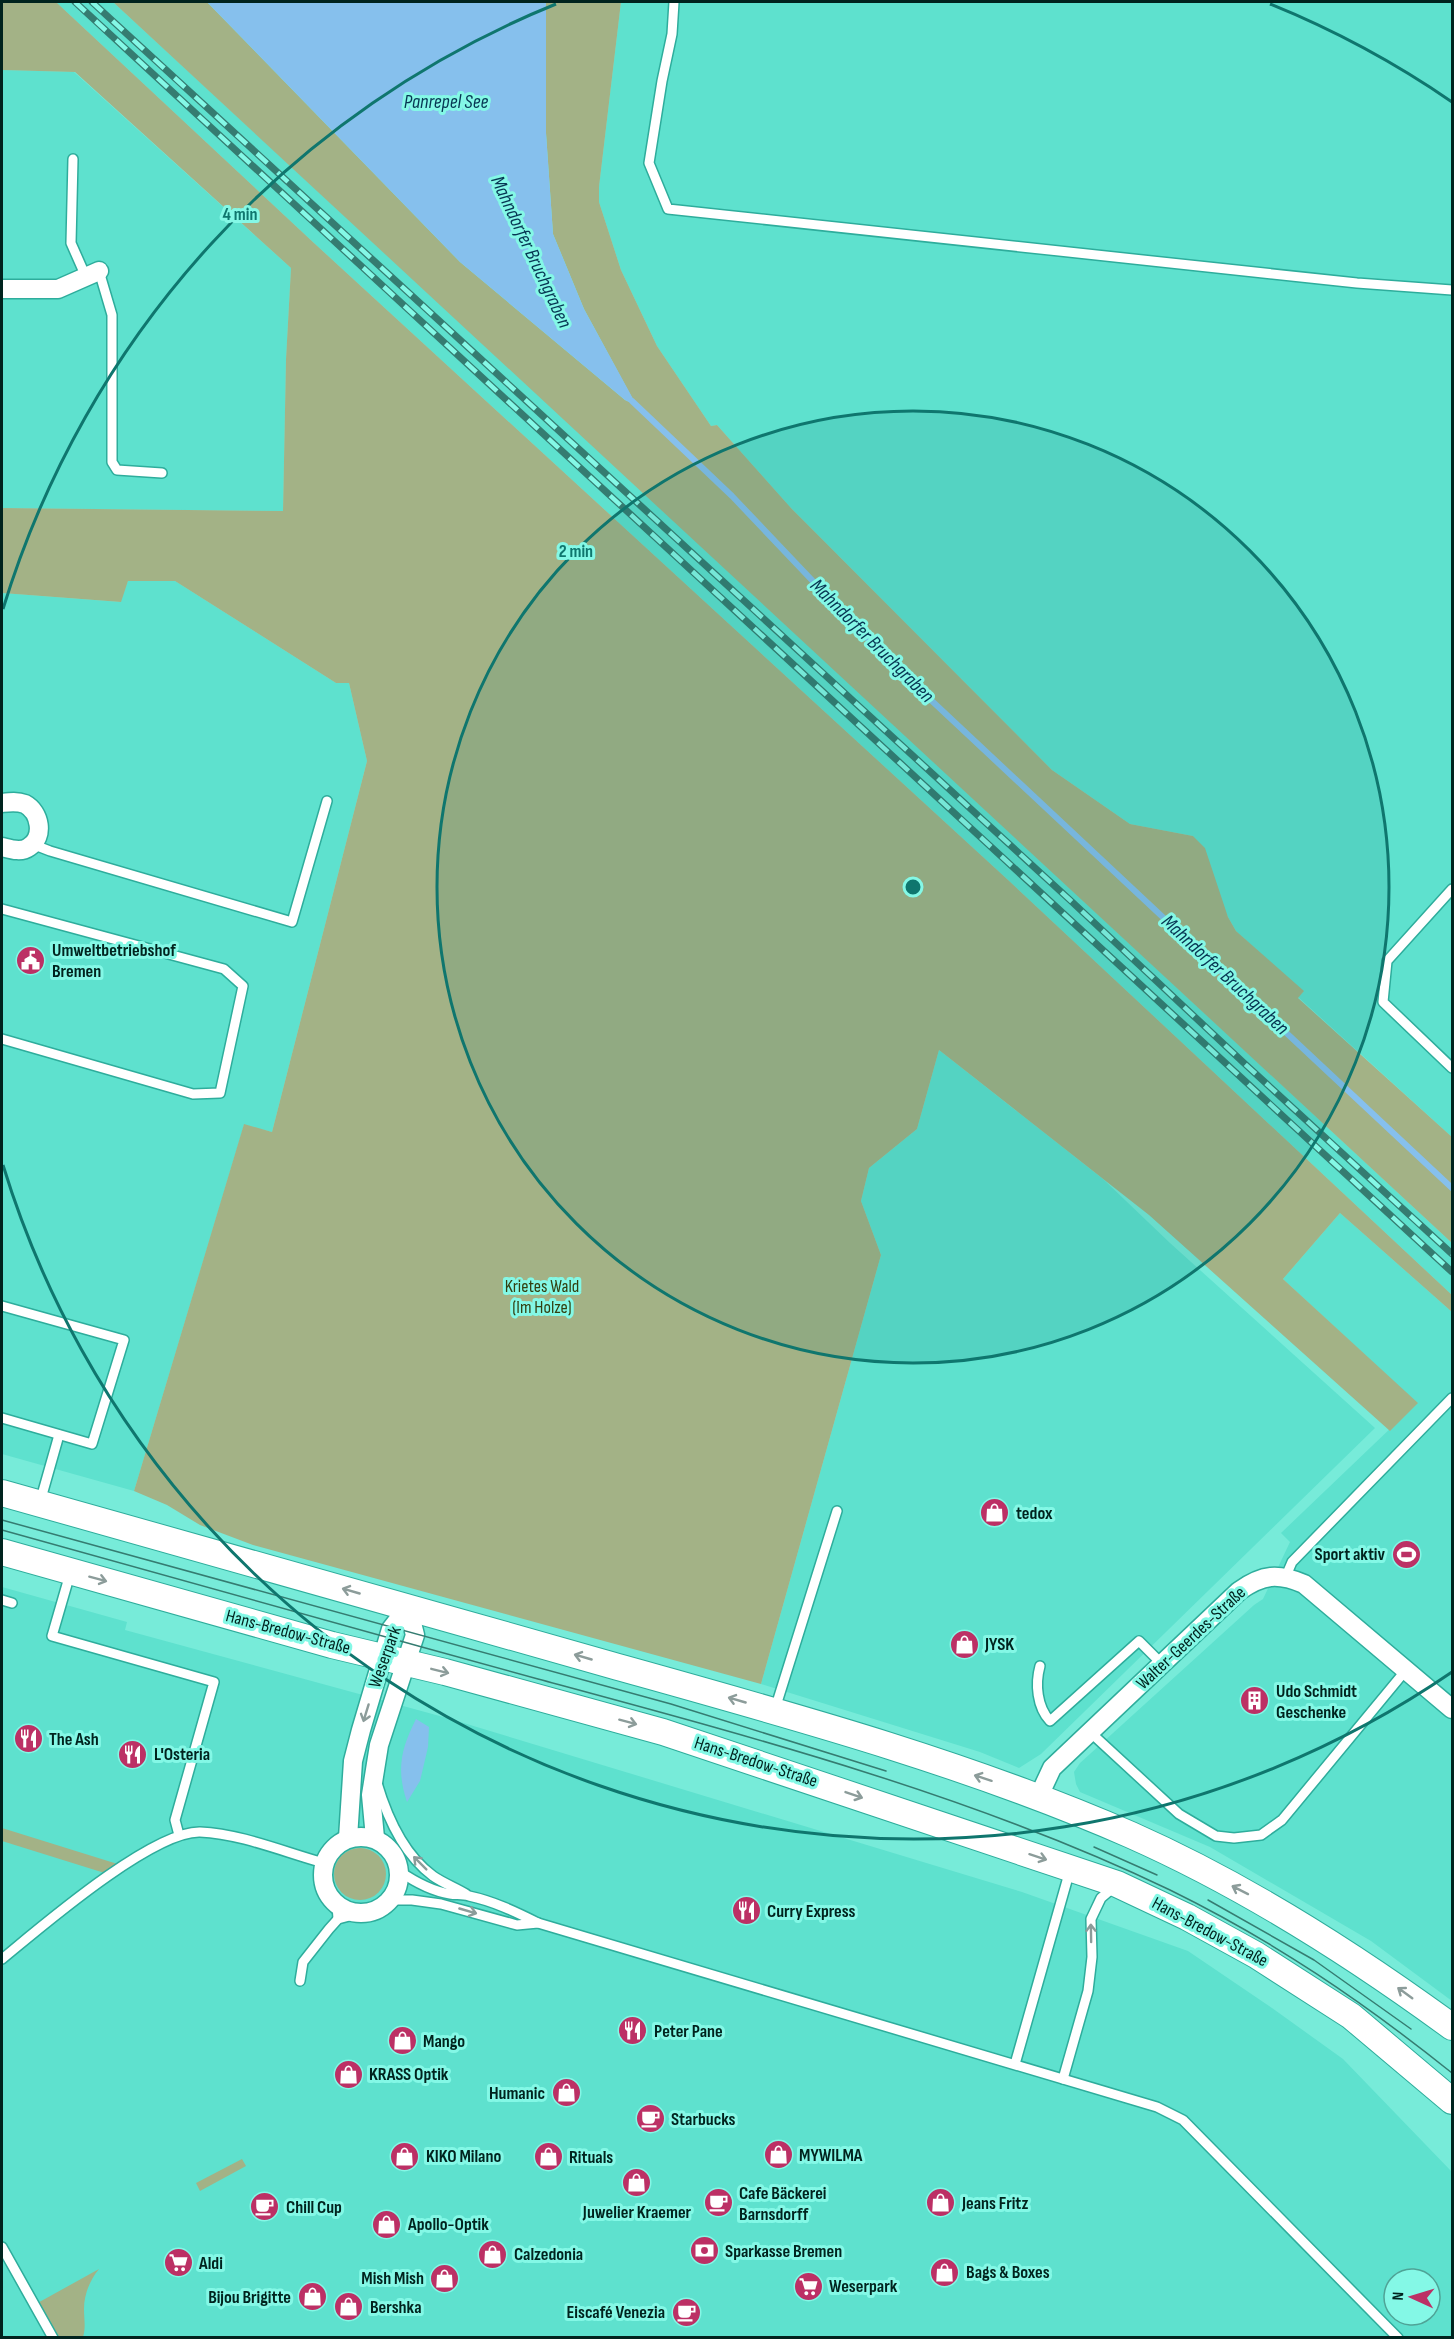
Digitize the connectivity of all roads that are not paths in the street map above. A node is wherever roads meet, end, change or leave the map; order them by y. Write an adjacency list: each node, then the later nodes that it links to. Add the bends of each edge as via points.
1 (674, 2): 5 (lane, via 649,163 668,209)
2 (73, 159): 3 (lane, via 71,243)
3 (93, 274): 4 (street, via 58,289); 6 (lane, via 112,315 112,462 117,470)
4 (2, 289)
5 (1452, 291)
6 (162, 473)
7 (327, 801): 9 (lane, via 292,922)
8 (2, 803): 9 (street, via 15,801 35,813 38,837)
9 (32, 844): 10 (street, via 16,850)
10 (2, 847)
11 (1452, 889): 14 (lane, via 1387,961 1383,1002)
12 (2, 909): 13 (lane, via 224,969 243,986 220,1093 193,1094)
13 (2, 1039)
14 (1452, 1068)
15 (2, 1306): 18 (lane, via 124,1340 92,1444)
16 (1452, 1398): 24 (lane, via 1292,1562)
17 (2, 1418): 18 (lane)
18 (59, 1435): 20 (lane)
19 (2, 1493): 20 (main road)
20 (40, 1504): 27 (main road, one-way to 20)
21 (837, 1511): 33 (lane)
22 (2, 1552): 23 (main road, Hans-Bredow-Straße)
23 (70, 1571): 28 (main road, Hans-Bredow-Straße, one-way to 28); 37 (lane, via 52,1636 214,1682 175,1820)
24 (1286, 1576): 29 (street, Walter-Geerdes-Straße, via 1262,1579 1239,1591); 31 (street, via 1304,1584)
25 (2, 1600): 26 (lane)
26 (12, 1603)
27 (408, 1607): 28 (street, Weserpark, via 391,1629); 33 (main road, one-way to 27)
28 (395, 1660): 35 (street, Weserpark); 38 (street, Weserpark, one-way to 38, via 353,1761); 41 (main road, Hans-Bredow-Straße, one-way to 41, via 663,1732)
29 (1163, 1665): 30 (lane, via 1139,1641 1050,1721 1041,1711 1037,1677); 34 (street, Walter-Geerdes-Straße)
30 (1040, 1666)
31 (1406, 1670): 32 (street); 34 (lane, via 1282,1820 1272,1829 1249,1837 1216,1836 1179,1814)
32 (1452, 1709)
33 (775, 1711): 36 (main road, one-way to 33)
34 (1090, 1732): 36 (street, Walter-Geerdes-Straße, via 1053,1768)
35 (374, 1772): 39 (street, Weserpark, via 371,1813); 44 (lane, one-way to 35, via 433,1876 415,1859 386,1812)
36 (1038, 1798): 50 (main road, one-way to 36, via 1381,1975 1256,1898 1132,1836)
37 (178, 1835): 40 (lane, via 229,1835); 48 (lane, via 141,1853)
38 (348, 1838): 39 (street); 40 (street, via 333,1848)
39 (375, 1838): 42 (street, via 391,1851)
40 (324, 1863): 46 (street, via 324,1886)
41 (1070, 1868): 43 (main road, Hans-Bredow-Straße); 51 (lane)
42 (399, 1871): 44 (lane, via 419,1885); 45 (street, via 398,1887)
43 (1117, 1884): 52 (lane, one-way to 43, via 1088,1991 1091,1919 1101,1898); 53 (main road, Hans-Bredow-Straße, via 1227,1939 1351,2016)
44 (468, 1896): 47 (lane, via 516,1911)
45 (390, 1900): 46 (street, via 382,1907 361,1913); 47 (lane, one-way to 47, via 441,1904 517,1925)
46 (338, 1912): 49 (lane, via 303,1962)
47 (538, 1923): 51 (lane)
48 (2, 1959)
49 (300, 1981)
50 (1452, 2027)
51 (1014, 2064): 52 (lane)
52 (1063, 2079): 56 (lane, via 1157,2107 1183,2120)
53 (1452, 2102)
54 (2, 2247): 55 (lane)
55 (52, 2337)
56 (1398, 2337)

